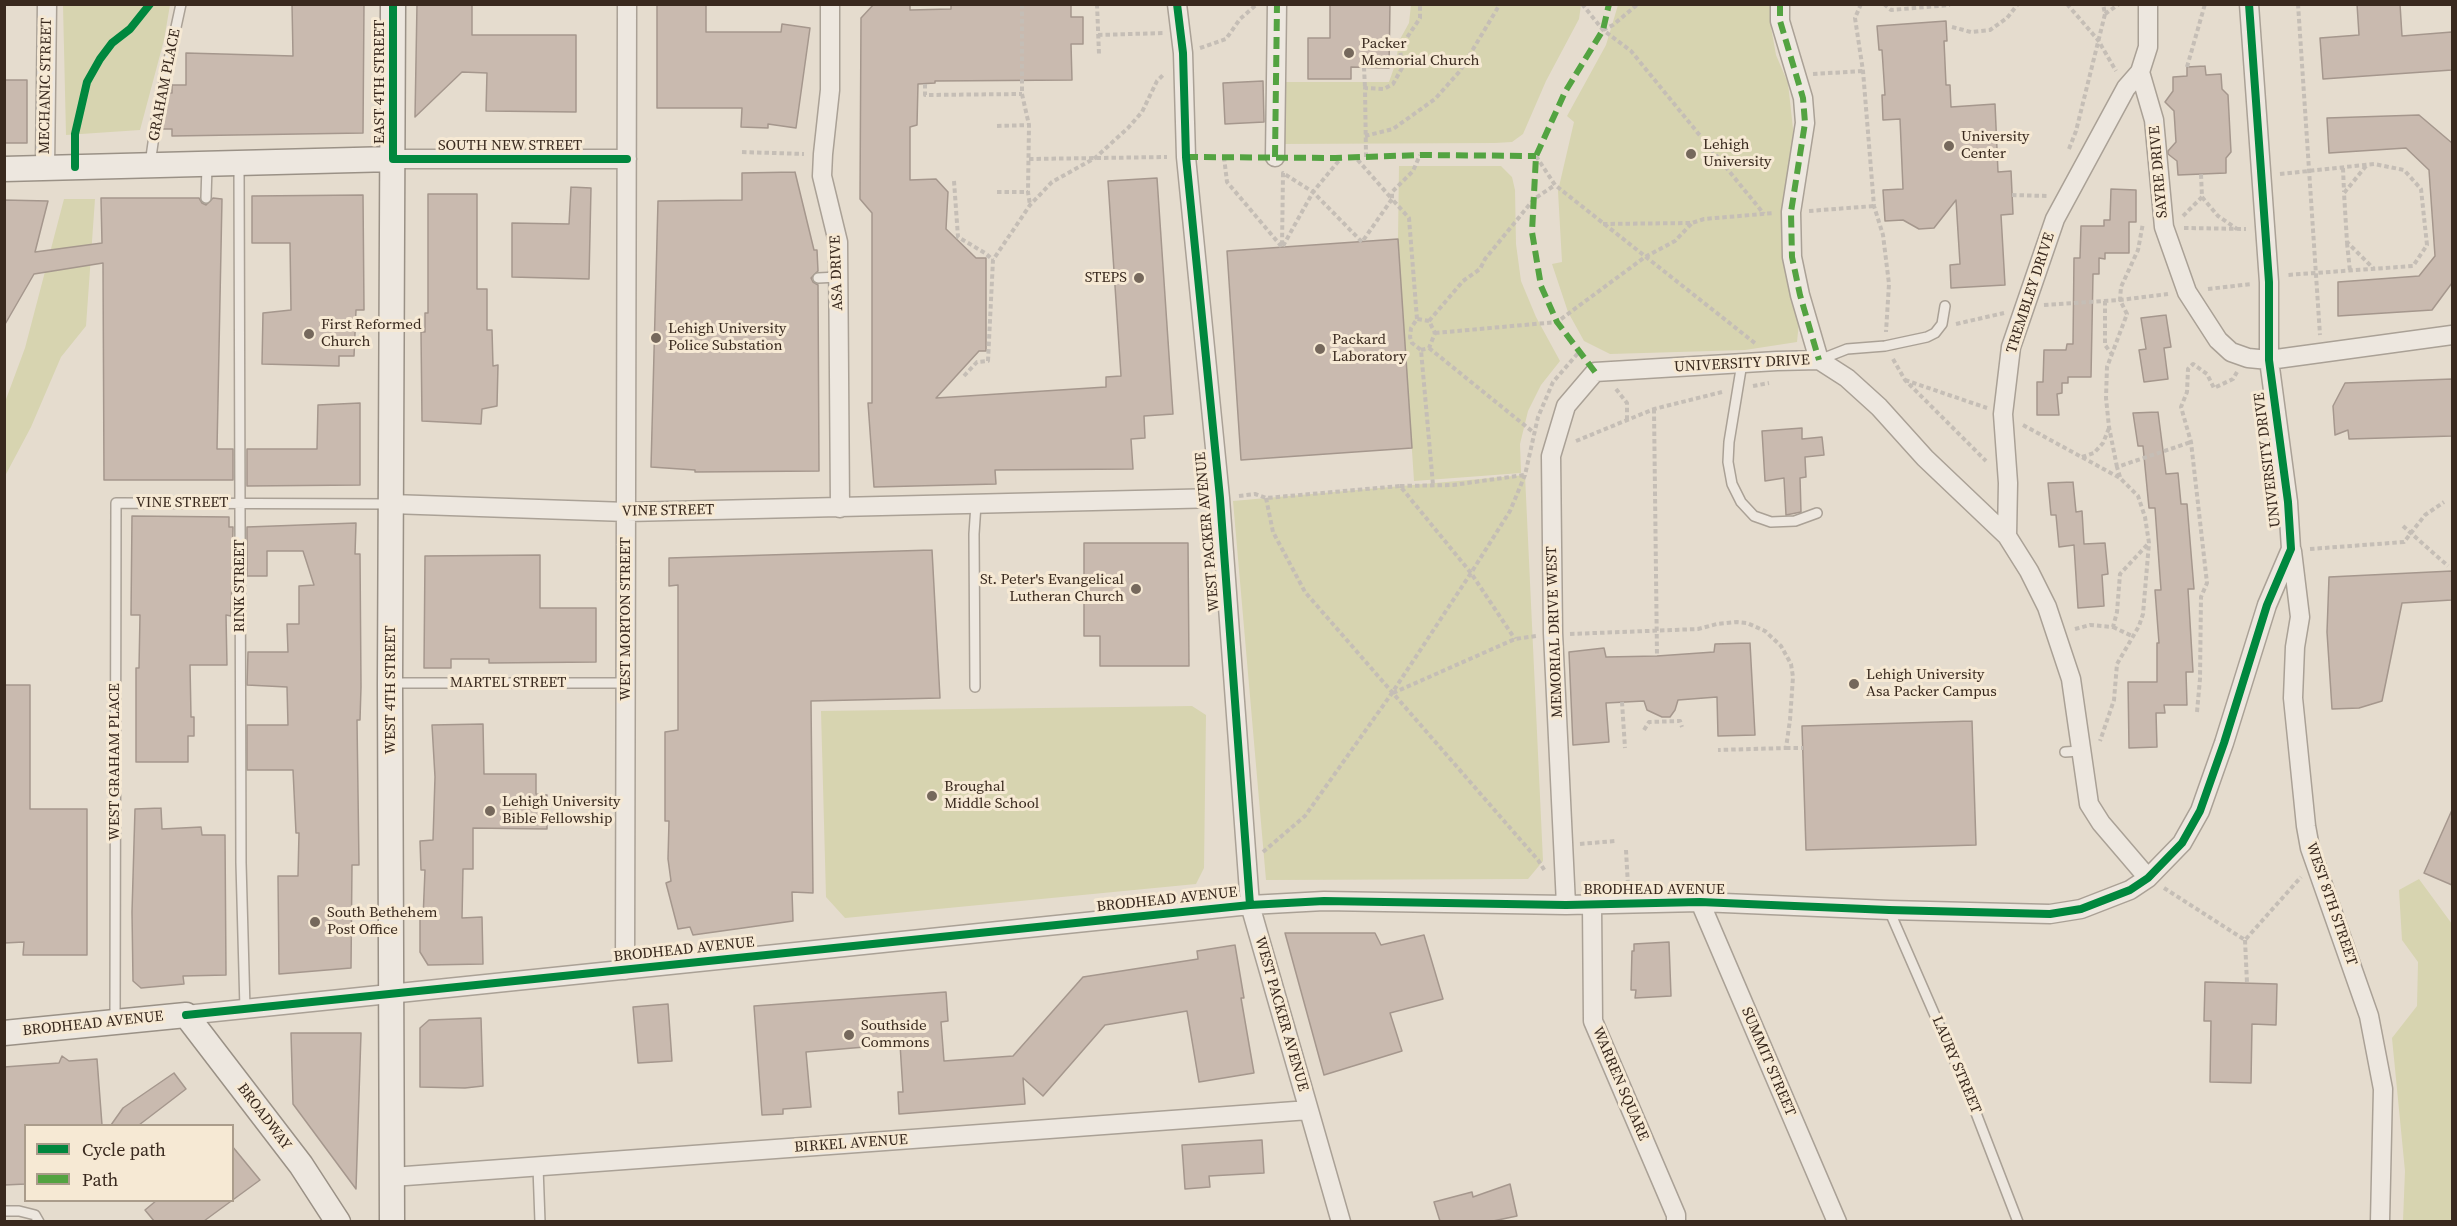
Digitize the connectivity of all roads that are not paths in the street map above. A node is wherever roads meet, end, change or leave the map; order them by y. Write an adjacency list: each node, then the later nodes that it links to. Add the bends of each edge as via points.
1 (47, 4): 18 (street, MECHANIC STREET)
2 (181, 4): 17 (lane, GRAHAM PLACE)
3 (393, 4): 13 (main road, EAST 4TH STREET)
4 (627, 4): 14 (street, WEST MORTON STREET)
5 (830, 4): 21 (street, ASA DRIVE, via 831,90 822,176 838,242)
6 (1177, 4): 29 (street, WEST PACKER AVENUE, via 1183,53 1186,157)
7 (1277, 4): 12 (street)
8 (1780, 4): 25 (street, via 1780,21 1803,98 1804,141 1791,212 1792,257)
9 (2148, 4): 11 (street, via 2148,48)
10 (2250, 4): 26 (street, UNIVERSITY DRIVE, via 2266,228)
11 (2140, 72): 26 (street, SAYRE DRIVE, via 2154,120 2168,227 2187,292 2224,346 2248,358); 37 (street, TREMBLEY DRIVE, via 2126,88 2055,219 2011,347 2004,414)
12 (1275, 157)
13 (393, 159): 14 (street, SOUTH NEW STREET); 15 (main road, SOUTH NEW STREET); 32 (main road, WEST 4TH STREET)
14 (627, 159): 35 (street, WEST MORTON STREET)
15 (239, 163): 16 (main road, SOUTH NEW STREET); 31 (lane, RINK STREET)
16 (207, 164): 17 (main road, SOUTH NEW STREET); 20 (lane)
17 (149, 165): 18 (main road, SOUTH NEW STREET)
18 (45, 168): 19 (main road, SOUTH NEW STREET)
19 (4, 169)
20 (206, 198)
21 (838, 277): 22 (lane); 34 (street, ASA DRIVE)
22 (818, 278)
23 (1945, 306): 25 (lane, via 1942,324 1927,337 1847,350)
24 (2452, 335): 26 (street, SAYRE DRIVE)
25 (1819, 360): 27 (street, UNIVERSITY DRIVE); 37 (street, UNIVERSITY DRIVE, via 1847,378 1879,407 1924,458)
26 (2270, 360): 38 (street, UNIVERSITY DRIVE)
27 (1742, 363): 28 (street, UNIVERSITY DRIVE); 36 (lane, via 1729,442 1732,484 1754,516 1771,522 1795,521)
28 (1594, 372): 46 (street, MEMORIAL DRIVE WEST, via 1566,406 1551,456 1553,633)
29 (1220, 498): 33 (street, VINE STREET); 45 (street, WEST PACKER AVENUE)
30 (116, 503): 31 (lane, VINE STREET); 52 (lane, WEST GRAHAM PLACE)
31 (240, 504): 32 (lane, VINE STREET); 50 (lane, RINK STREET)
32 (391, 504): 35 (street, VINE STREET); 39 (main road, WEST 4TH STREET)
33 (976, 504): 34 (street, VINE STREET); 41 (lane)
34 (840, 508): 35 (street, VINE STREET)
35 (627, 513): 40 (street, WEST MORTON STREET)
36 (1817, 513)
37 (2007, 536): 42 (street, UNIVERSITY DRIVE, via 2047,607 2071,679 2076,756 2089,804)
38 (2291, 549): 42 (street, UNIVERSITY DRIVE, via 2267,605 2200,811); 66 (street, WEST 8TH STREET, via 2300,617 2293,698 2306,826 2310,848 2369,1017 2382,1089)
39 (390, 682): 40 (lane, MARTEL STREET); 49 (main road, WEST 4TH STREET)
40 (625, 683): 48 (street, WEST MORTON STREET)
41 (975, 687)
42 (2155, 883): 47 (street, BRODHEAD AVENUE, via 2081,909 2050,914)
43 (1700, 902): 44 (street, BRODHEAD AVENUE); 47 (street, BRODHEAD AVENUE); 64 (street, SUMMIT STREET)
44 (1592, 904): 46 (street, BRODHEAD AVENUE); 63 (street, WARREN SQUARE, via 1593,1021)
45 (1250, 905): 46 (street, BRODHEAD AVENUE, via 1324,901); 48 (street, BRODHEAD AVENUE); 54 (street, WEST PACKER AVENUE)
46 (1566, 905)
47 (1889, 910): 65 (lane, LAURY STREET, via 1964,1082)
48 (625, 970): 49 (street, BRODHEAD AVENUE)
49 (392, 993): 50 (street, BRODHEAD AVENUE); 56 (main road, WEST 4TH STREET)
50 (244, 1009): 51 (street, BRODHEAD AVENUE)
51 (186, 1015): 52 (main road, BRODHEAD AVENUE); 59 (main road, BROADWAY)
52 (115, 1022): 53 (main road, BRODHEAD AVENUE)
53 (4, 1033)
54 (1309, 1110): 55 (street, BIRKEL AVENUE); 62 (street, WEST PACKER AVENUE)
55 (538, 1167): 56 (street, BIRKEL AVENUE); 61 (lane)
56 (392, 1177): 60 (main road, WEST 4TH STREET)
57 (4, 1211): 58 (lane, via 35,1215)
58 (39, 1221)
59 (338, 1221)
60 (392, 1221)
61 (540, 1221)
62 (1341, 1221)
63 (1676, 1221)
64 (1837, 1221)
65 (2018, 1221)
66 (2380, 1221)

